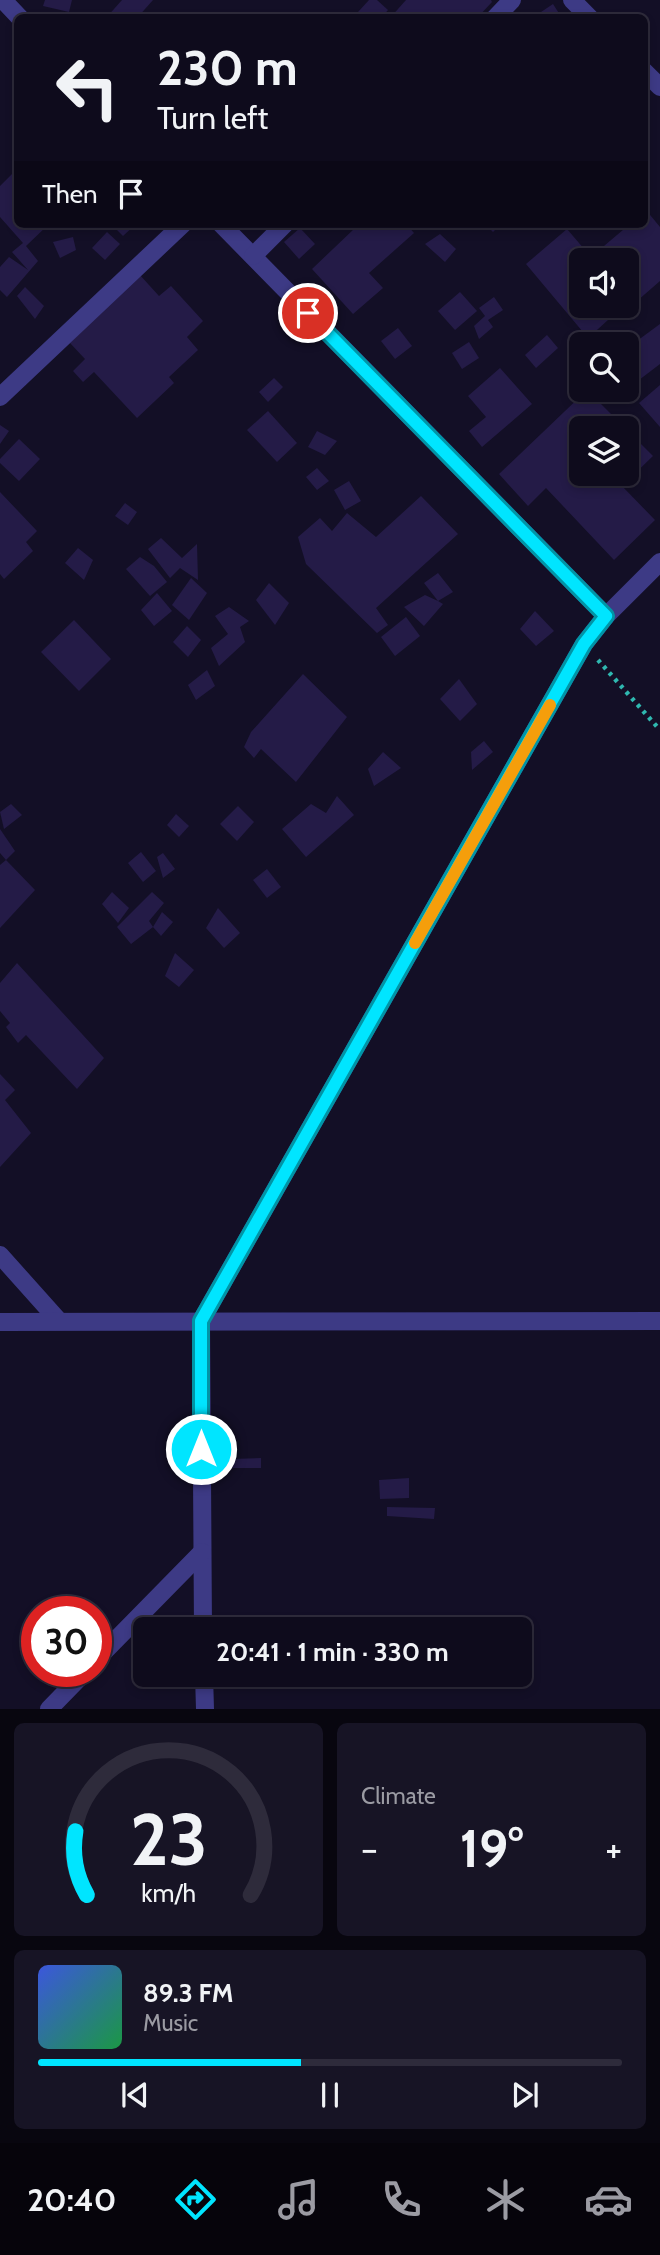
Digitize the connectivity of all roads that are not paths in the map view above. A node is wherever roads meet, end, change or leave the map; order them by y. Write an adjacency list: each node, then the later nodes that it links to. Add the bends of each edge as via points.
1 (3, 0): 4 (street)
2 (512, 0): 5 (street)
3 (572, 0): 6 (street)
4 (16, 14)
5 (499, 14)
6 (586, 14)
7 (179, 228): 11 (street)
8 (225, 228): 10 (street)
9 (281, 228): 10 (street)
10 (253, 256): 13 (street)
11 (0, 397)
12 (660, 562): 13 (street)
13 (606, 616): 17 (street, via 584,644)
14 (0, 1255): 16 (street)
15 (0, 1321): 16 (street)
16 (59, 1321): 17 (street)
17 (201, 1321): 18 (street); 19 (street)
18 (660, 1321)
19 (202, 1552): 20 (street); 21 (street)
20 (203, 1617)
21 (112, 1644)
22 (70, 1687): 24 (street)
23 (204, 1687): 25 (street)
24 (49, 1709)
25 (205, 1709)

